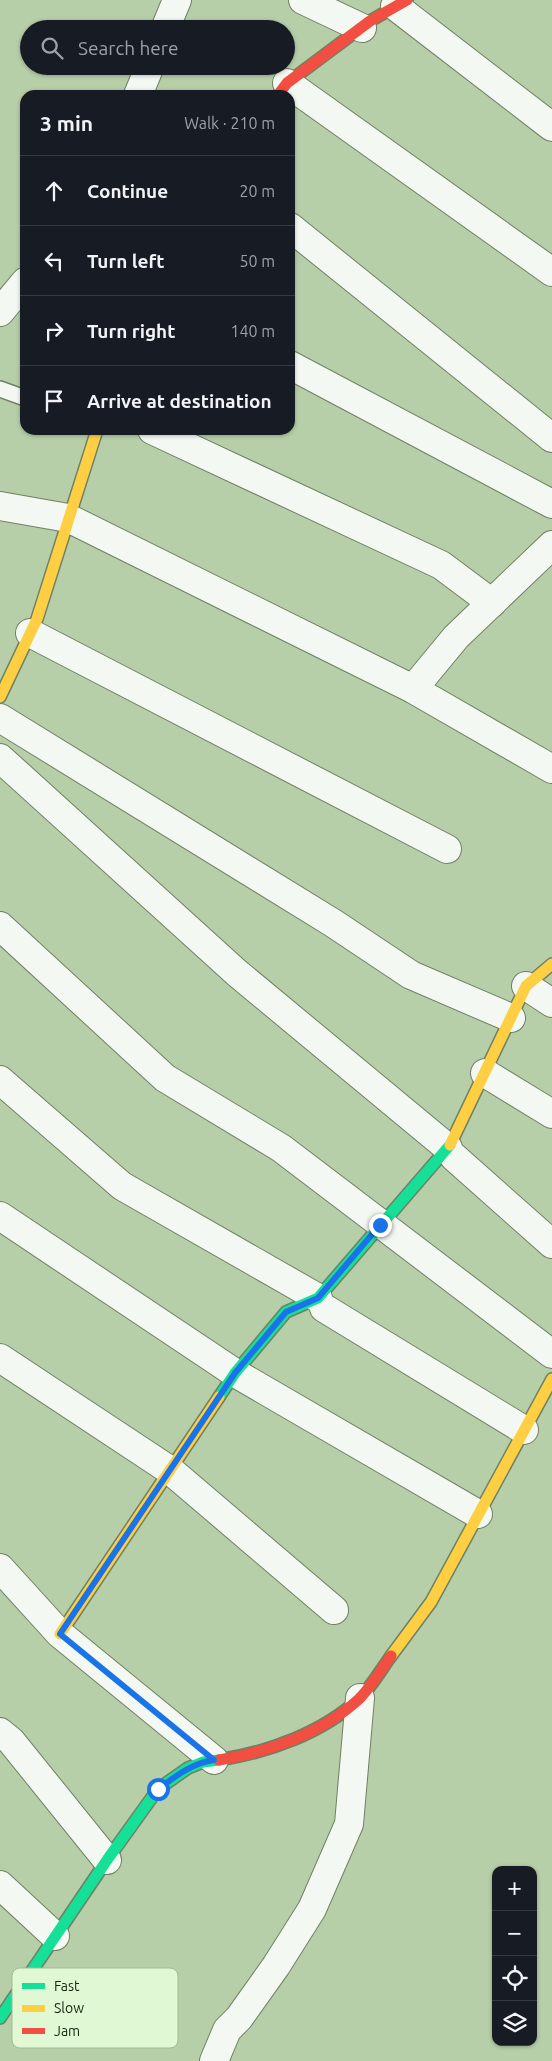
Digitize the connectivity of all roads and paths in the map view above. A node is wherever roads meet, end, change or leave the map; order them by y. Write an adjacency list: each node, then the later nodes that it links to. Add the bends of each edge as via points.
1 (177, 0): 4 (street)
2 (303, 0): 5 (street)
3 (401, 3): 5 (street); 10 (street)
4 (169, 20)
5 (362, 28): 7 (street)
6 (146, 75): 8 (street)
7 (283, 89)
8 (140, 90)
9 (295, 97): 12 (street)
10 (552, 127)
11 (295, 231): 20 (street)
12 (552, 272)
13 (20, 288): 14 (street)
14 (0, 312)
15 (295, 368): 21 (street)
16 (0, 389): 17 (lane)
17 (20, 396)
18 (95, 435): 23 (street)
19 (163, 435): 25 (street, via 441,564)
20 (552, 438)
21 (552, 504)
22 (0, 506): 23 (street)
23 (68, 518): 26 (street); 27 (street)
24 (552, 544): 25 (street)
25 (492, 603): 27 (street, via 456,637)
26 (30, 633): 28 (street); 32 (street)
27 (412, 689): 31 (street)
28 (0, 697)
29 (0, 718): 37 (street, via 411,974)
30 (0, 758): 41 (street, via 237,973)
31 (552, 769)
32 (447, 849)
33 (0, 926): 43 (street, via 165,1078 281,1148)
34 (552, 964): 35 (street)
35 (526, 986): 36 (street); 37 (street)
36 (552, 1003)
37 (511, 1018): 38 (street)
38 (485, 1073): 40 (street); 41 (street)
39 (0, 1080): 45 (street, via 122,1186)
40 (552, 1114)
41 (451, 1153): 43 (street); 44 (street)
42 (0, 1216): 48 (street)
43 (380, 1225): 45 (street); 46 (street)
44 (552, 1244)
45 (321, 1303): 48 (street, via 286,1312); 50 (street)
46 (552, 1354)
47 (0, 1358): 51 (street)
48 (235, 1373): 51 (street); 52 (street)
49 (552, 1379): 50 (street)
50 (524, 1430): 52 (street)
51 (171, 1471): 54 (street); 55 (street)
52 (478, 1514): 56 (street, via 430,1602)
53 (0, 1568): 55 (street)
54 (334, 1610)
55 (60, 1634): 58 (street)
56 (360, 1698): 58 (street, via 324,1726 279,1744); 65 (street, via 349,1824 312,1909 276,1966 227,2030)
57 (0, 1732): 59 (street, via 11,1741)
58 (214, 1760): 59 (street, via 188,1768 158,1789)
59 (107, 1860): 61 (street)
60 (0, 1885): 61 (street)
61 (55, 1936): 62 (street)
62 (34, 1968)
63 (12, 2000): 64 (street)
64 (0, 2018)
65 (214, 2061)

